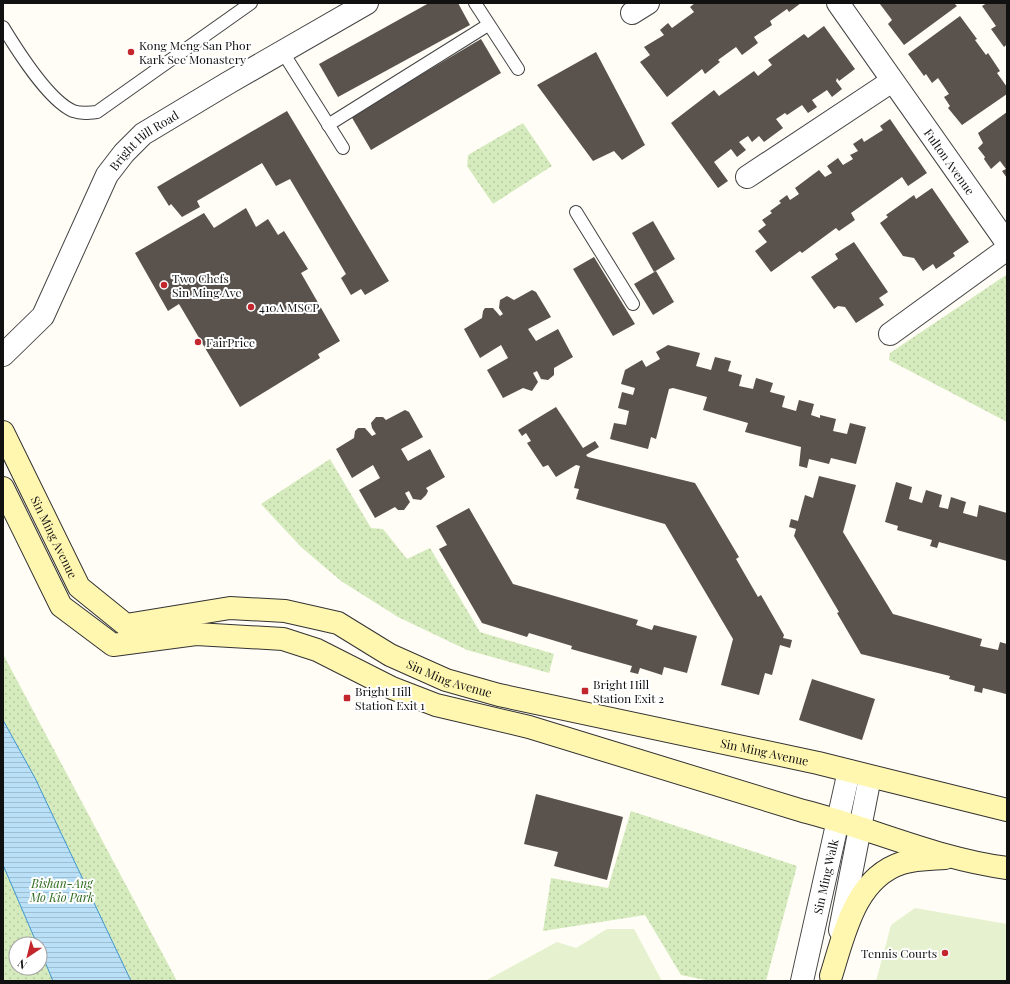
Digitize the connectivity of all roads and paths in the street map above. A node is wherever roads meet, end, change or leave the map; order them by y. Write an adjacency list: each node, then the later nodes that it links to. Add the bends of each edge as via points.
1 (251, 3): 6 (lane, via 97,112 87,114 74,111 58,100 36,75)
2 (367, 3): 7 (street, Bright Hill Road)
3 (475, 3): 5 (lane)
4 (838, 3): 9 (street, Fulton Avenue)
5 (488, 25): 8 (lane); 10 (lane)
6 (3, 27)
7 (282, 51): 10 (lane); 18 (street, Bright Hill Road, via 143,134 124,153 107,175 43,316)
8 (518, 69)
9 (892, 81): 12 (street); 14 (street, Fulton Avenue)
10 (328, 125): 11 (lane)
11 (342, 148)
12 (747, 177)
13 (576, 212): 16 (lane)
14 (1007, 243)
15 (1007, 249): 17 (street)
16 (633, 304)
17 (890, 334)
18 (3, 355)
19 (3, 432): 21 (main road, Sin Ming Avenue, via 79,587)
20 (3, 488): 22 (main road, Sin Ming Avenue, via 61,606)
21 (126, 625): 22 (lane); 23 (main road, Sin Ming Avenue, via 230,608 284,611 338,623 397,658 446,680 499,695)
22 (113, 645): 26 (main road, Sin Ming Avenue, via 196,634 282,639 317,650 392,688 436,706 529,727)
23 (849, 771): 24 (main road, Sin Ming Avenue); 26 (street, Sin Ming Walk)
24 (870, 777): 25 (main road, Sin Ming Avenue); 27 (street, Sin Ming Walk)
25 (1007, 810)
26 (839, 820): 27 (main road, Sin Ming Avenue); 31 (street, Sin Ming Walk)
27 (861, 827): 28 (main road, Sin Ming Avenue); 30 (street, Sin Ming Walk)
28 (950, 857): 29 (main road, Sin Ming Avenue); 30 (main road, via 902,863 878,876 852,910)
29 (1007, 868)
30 (830, 978)
31 (802, 981)

